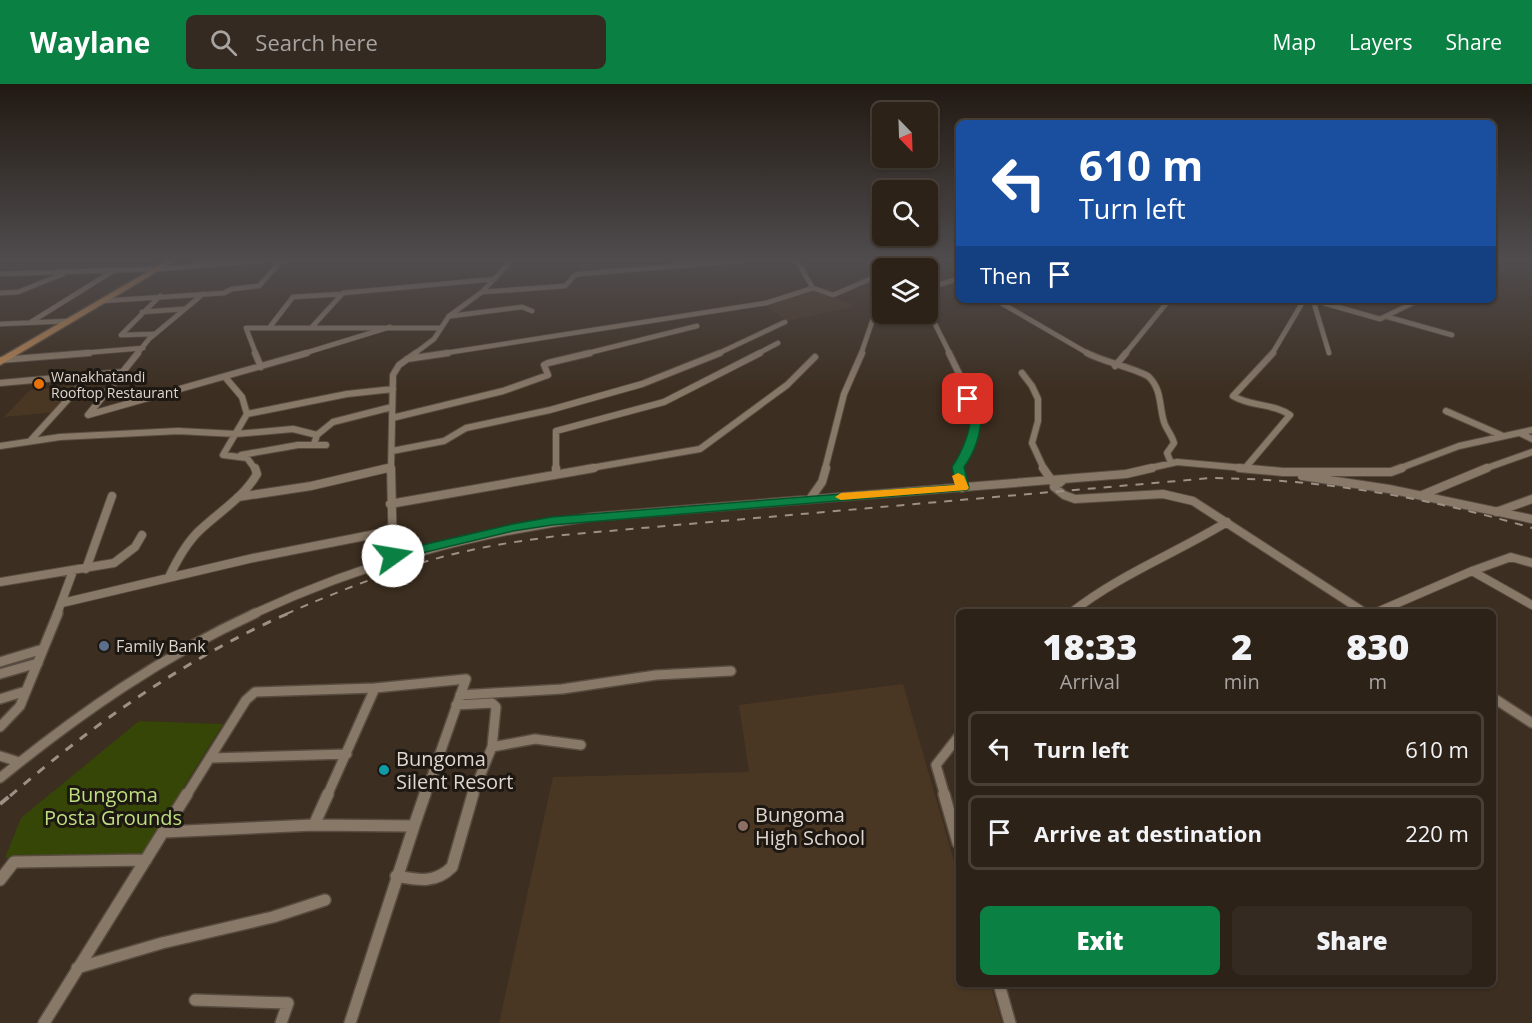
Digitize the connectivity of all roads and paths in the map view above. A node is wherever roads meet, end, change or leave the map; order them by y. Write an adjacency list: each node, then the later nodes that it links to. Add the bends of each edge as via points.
1 (58, 305): 21 (street)
2 (96, 305): 20 (main road)
3 (150, 305): 17 (street)
4 (188, 305): 15 (street)
5 (286, 305): 28 (street)
6 (332, 305): 29 (street)
7 (464, 305): 18 (street)
8 (756, 305): 37 (street)
9 (1004, 305): 39 (street)
10 (1165, 305): 39 (street)
11 (1299, 305): 66 (street, via 1287,332 1266,362 1234,392 1238,400 1290,415)
12 (1314, 305): 35 (street)
13 (1329, 305): 19 (street, via 1378,319)
14 (1410, 305): 19 (street)
15 (183, 309): 17 (street); 31 (street)
16 (532, 311): 18 (street, via 522,307)
17 (142, 312): 31 (street, via 121,336)
18 (449, 316): 30 (street)
19 (1388, 317): 32 (street)
20 (69, 321): 21 (street); 38 (main road)
21 (31, 322): 24 (street)
22 (785, 322): 61 (street, via 642,384 466,428 444,441)
23 (872, 322): 74 (street, via 844,394 822,482)
24 (0, 324)
25 (935, 324): 70 (street, via 965,386 963,393 975,411 973,434 958,467)
26 (697, 326): 50 (street, via 548,363 544,365 548,375 521,385)
27 (390, 327): 29 (street); 30 (street); 40 (street)
28 (269, 328): 29 (street); 40 (street, via 245,329)
29 (311, 328)
30 (441, 328): 37 (street, via 430,343)
31 (154, 334): 34 (street)
32 (1452, 335)
33 (778, 343): 68 (street, via 664,402 556,431)
34 (143, 348): 38 (street); 41 (street)
35 (1329, 353)
36 (815, 357): 68 (street, via 787,385 700,449)
37 (407, 359): 46 (street, via 393,375)
38 (1, 360)
39 (1115, 366): 64 (street, via 1143,372 1155,384 1165,429 1173,439 1167,453)
40 (261, 367): 44 (street)
41 (124, 372): 42 (street); 44 (street, via 88,415)
42 (91, 374): 45 (street); 57 (street)
43 (1022, 374): 69 (street, via 1040,400 1032,446)
44 (225, 378): 49 (street, via 242,397)
45 (0, 383)
46 (393, 389): 47 (street); 49 (street, via 346,394)
47 (392, 406): 50 (street); 54 (street, via 333,422)
48 (1446, 411): 55 (street)
49 (247, 414): 53 (street)
50 (392, 418): 61 (street)
51 (1532, 430): 52 (street)
52 (1520, 433): 55 (street); 56 (street)
53 (236, 434): 54 (street, via 293,429); 57 (street, via 178,431); 63 (street, via 223,455)
54 (316, 435): 58 (street)
55 (1505, 437): 67 (street, via 1458,446 1391,472)
56 (1532, 439)
57 (31, 440): 59 (street)
58 (314, 444): 60 (street); 63 (street)
59 (0, 446)
60 (326, 446)
61 (392, 451): 65 (street)
62 (1532, 452): 72 (street)
63 (239, 455): 73 (street, via 251,461 257,474)
64 (1171, 463): 66 (street); 69 (street)
65 (391, 467): 73 (street, via 311,486); 76 (street)
66 (1246, 467): 67 (street)
67 (1283, 472): 72 (street)
68 (556, 474): 76 (street)
69 (1053, 484): 70 (street); 79 (street, via 1065,497 1083,500 1171,495 1193,501)
70 (962, 488): 74 (street)
71 (112, 496): 84 (street)
72 (1421, 496): 77 (street)
73 (238, 497): 87 (street, via 199,530 177,558)
74 (810, 499): 82 (street, via 552,521)
75 (1532, 499): 77 (street)
76 (390, 504): 80 (street)
77 (1494, 512): 78 (street)
78 (1532, 519)
79 (1227, 522): 91 (street, via 1096,593); 92 (street)
80 (391, 531): 82 (street); 87 (street)
81 (142, 535): 84 (street, via 119,560)
82 (393, 556): 112 (street, via 301,590 210,634 118,688)
83 (1532, 563): 85 (street, via 1511,557)
84 (86, 569): 86 (street)
85 (1472, 571): 90 (street); 93 (street)
86 (73, 572): 88 (street); 89 (street)
87 (169, 577): 89 (street)
88 (0, 582)
89 (62, 603): 94 (street)
90 (1532, 605)
91 (1076, 609)
92 (1359, 609)
93 (1384, 609)
94 (43, 650): 95 (street); 96 (street)
95 (0, 662)
96 (38, 663): 98 (street); 100 (street)
97 (731, 671): 102 (street, via 656,675)
98 (0, 674)
99 (375, 688): 102 (street, via 466,679); 109 (street); 111 (street, via 255,692)
100 (26, 691): 101 (street); 105 (street, via 15,713)
101 (0, 699)
102 (458, 700): 108 (street, via 495,704); 115 (street)
103 (1496, 700): 104 (street)
104 (1532, 723)
105 (0, 727)
106 (956, 740): 117 (street, via 936,765)
107 (581, 745): 108 (street, via 536,739)
108 (492, 747): 119 (street, via 475,786 452,867 430,882)
109 (347, 754): 111 (street); 114 (street)
110 (0, 756): 112 (street)
111 (210, 758): 116 (street)
112 (19, 762): 113 (street)
113 (0, 778)
114 (314, 825): 115 (street); 116 (street)
115 (414, 826): 119 (street)
116 (163, 832): 118 (street)
117 (956, 836)
118 (146, 860): 120 (street, via 14,862); 122 (street)
119 (396, 876): 127 (street)
120 (0, 880)
121 (325, 900): 122 (street)
122 (77, 968): 125 (street)
123 (1000, 987): 128 (street)
124 (195, 1000): 126 (street, via 288,1003)
125 (44, 1023)
126 (281, 1023)
127 (350, 1023)
128 (1010, 1023)

